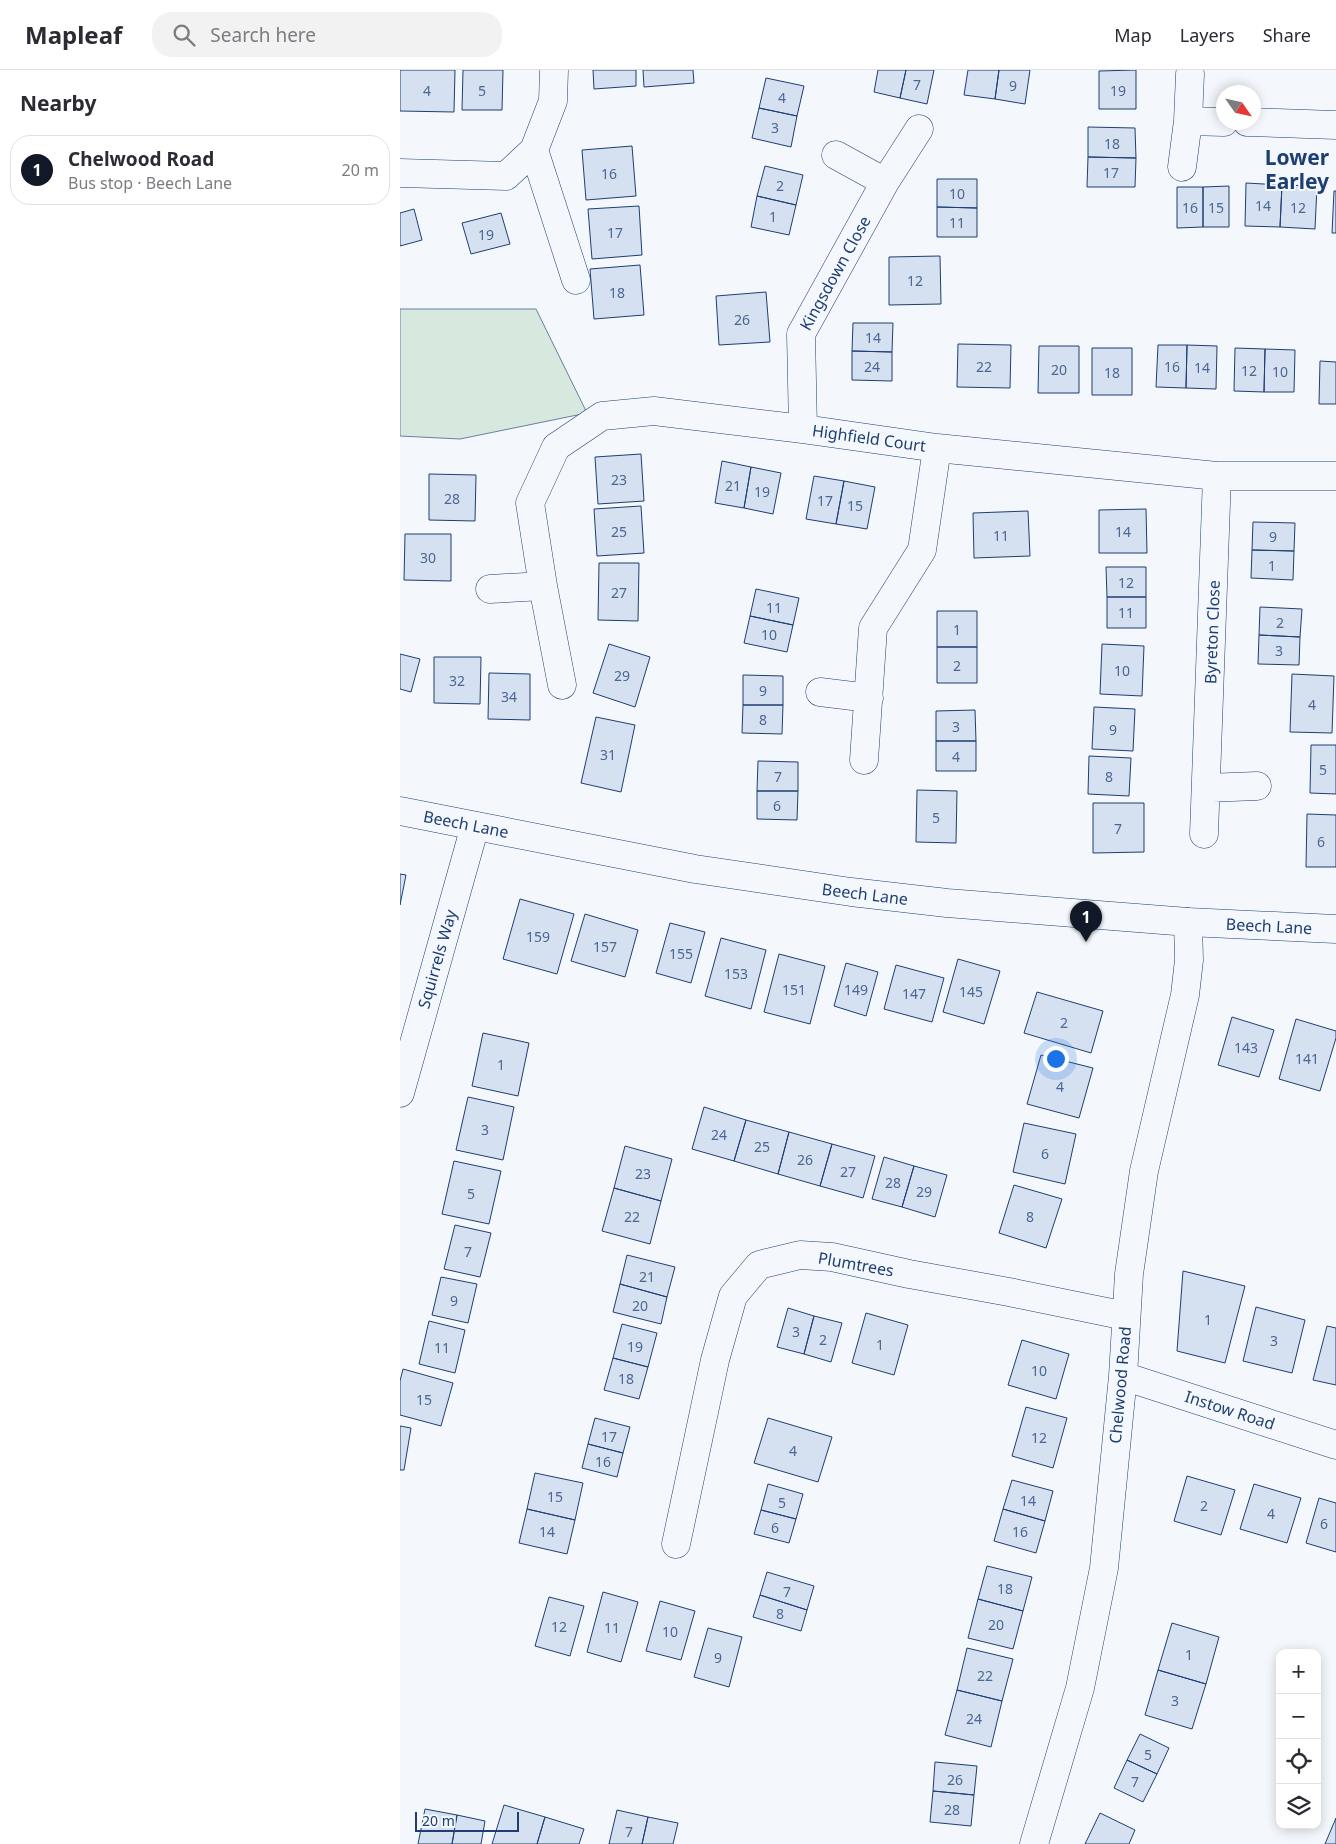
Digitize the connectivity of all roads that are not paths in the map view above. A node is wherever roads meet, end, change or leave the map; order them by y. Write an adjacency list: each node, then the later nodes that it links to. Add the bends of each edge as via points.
1 (554, 70): 8 (street, via 553,101)
2 (1190, 74): 3 (street)
3 (1188, 121): 4 (street); 10 (street)
4 (1216, 122)
5 (1261, 123): 6 (street)
6 (1336, 126)
7 (919, 129): 12 (street, Kingsdown Close)
8 (534, 150): 11 (street, via 506,176); 13 (street)
9 (836, 155): 12 (street)
10 (1182, 167)
11 (400, 173)
12 (885, 182): 14 (street, Kingsdown Close, via 801,334)
13 (576, 280)
14 (803, 429): 15 (street, Highfield Court); 18 (street, Highfield Court, via 654,411 602,416 556,447 530,503)
15 (937, 448): 16 (street, Highfield Court); 22 (street, via 922,550 873,628)
16 (1217, 476): 17 (street, Highfield Court); 25 (street, Byreton Close)
17 (1336, 476)
18 (543, 586): 19 (street); 20 (street, Highfield Court)
19 (490, 589)
20 (562, 685)
21 (820, 692): 22 (street)
22 (868, 698): 23 (street)
23 (864, 760)
24 (1257, 786): 25 (street)
25 (1206, 788): 28 (street, Byreton Close)
26 (400, 811): 27 (street, Beech Lane)
27 (475, 826): 29 (street, Beech Lane, via 695,869 812,887 948,904); 31 (street, Squirrels Way)
28 (1204, 834)
29 (1188, 922): 30 (street, Beech Lane); 32 (street, Chelwood Road, via 1189,960 1185,995 1144,1171)
30 (1336, 929)
31 (400, 1093)
32 (1126, 1316): 33 (street, Chelwood Road); 35 (street, Plumtrees, via 832,1257 800,1255 759,1265 733,1296 715,1360)
33 (1123, 1376): 34 (street, Instow Road); 36 (street, Chelwood Road, via 1102,1577 1080,1688)
34 (1336, 1445)
35 (676, 1544)
36 (1034, 1844)

